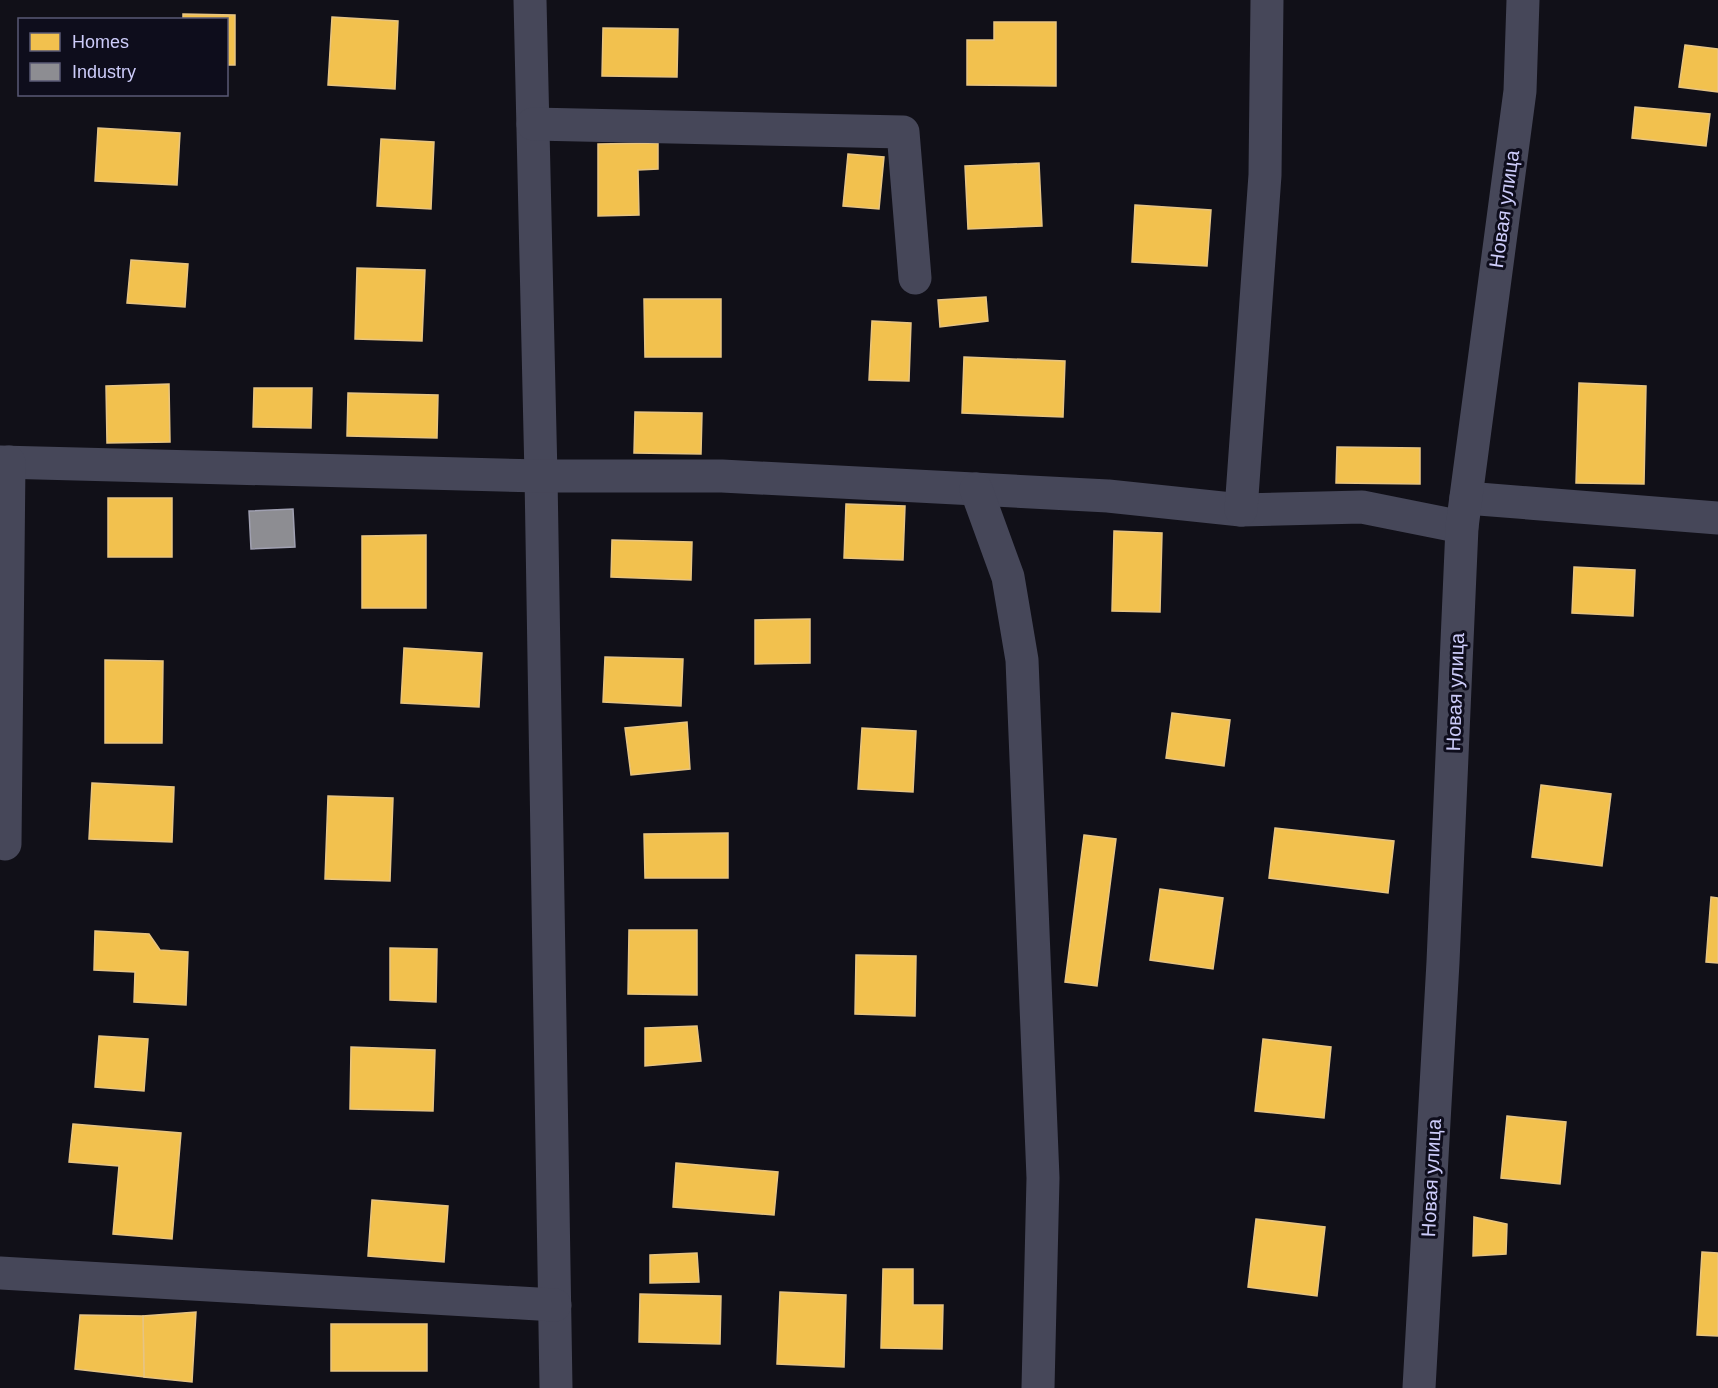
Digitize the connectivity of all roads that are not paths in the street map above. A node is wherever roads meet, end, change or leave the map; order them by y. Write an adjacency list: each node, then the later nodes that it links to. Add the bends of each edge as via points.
1 (530, 0): 4 (street)
2 (1267, 0): 9 (street, via 1265,175)
3 (1523, 0): 10 (street, Новая улица, via 1520,91)
4 (533, 124): 5 (street, via 903,132); 7 (street)
5 (915, 278)
6 (5, 462): 7 (street); 12 (street)
7 (541, 476): 8 (street, via 722,476); 14 (street)
8 (976, 489): 9 (street, via 1108,496); 16 (street, via 1008,577 1022,660 1043,1178)
9 (1242, 510): 10 (street, via 1362,507)
10 (1464, 512): 11 (street); 17 (street, Новая улица)
11 (1718, 518)
12 (5, 844)
13 (0, 1273): 14 (street)
14 (555, 1305): 15 (street)
15 (556, 1388)
16 (1038, 1388)
17 (1419, 1388)

